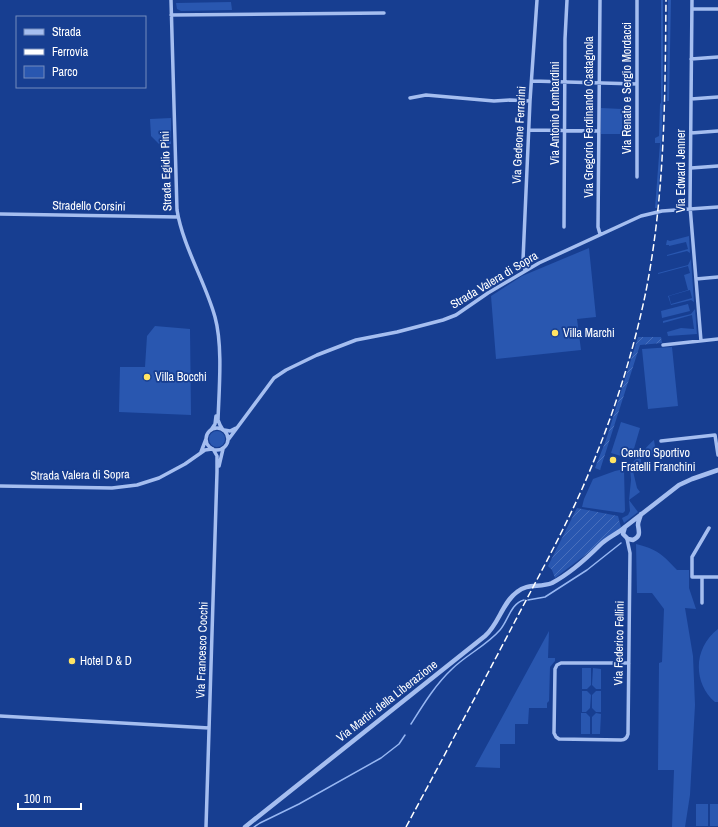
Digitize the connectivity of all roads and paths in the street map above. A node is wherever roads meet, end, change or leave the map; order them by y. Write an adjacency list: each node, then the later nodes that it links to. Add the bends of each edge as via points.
1 (170, 0): 10 (street, Strada Egidio Pini)
2 (537, 0): 13 (street, Via Gedeone Ferrarini)
3 (567, 0): 14 (street, Via Antonio Lombardini)
4 (600, 0): 15 (street, Via Gregorio Ferdinando Castagnola)
5 (637, 0): 16 (street, Via Renato e Sergio Mordacci)
6 (692, 0): 7 (street, Via Edward Jenner)
7 (692, 8): 8 (street); 12 (street, Via Edward Jenner)
8 (718, 9)
9 (384, 13): 10 (street)
10 (171, 15): 32 (street, Strada Egidio Pini)
11 (718, 57): 12 (street)
12 (692, 59): 19 (street, Via Edward Jenner)
13 (532, 81): 14 (street); 20 (street, Via Gedeone Ferrarini)
14 (565, 82): 15 (street); 22 (street, Via Antonio Lombardini)
15 (599, 82): 16 (street); 23 (street, Via Gregorio Ferdinando Castagnola)
16 (637, 84): 28 (street, Via Renato e Sergio Mordacci)
17 (718, 97): 19 (street)
18 (410, 98): 20 (street, via 426,95 494,101)
19 (691, 99): 25 (street, Via Edward Jenner)
20 (530, 101): 21 (street, Via Gedeone Ferrarini)
21 (529, 130): 22 (street); 35 (street, Via Gedeone Ferrarini, via 523,260)
22 (565, 130): 23 (street); 33 (street, Via Antonio Lombardini)
23 (599, 131): 34 (street, Via Gregorio Ferdinando Castagnola)
24 (718, 131): 25 (street)
25 (691, 133): 27 (street, Via Edward Jenner)
26 (718, 166): 27 (street)
27 (691, 168): 30 (street, Via Edward Jenner)
28 (637, 177)
29 (718, 207): 30 (street, Strada Valera di Sopra)
30 (691, 209): 34 (street, Strada Valera di Sopra, via 649,214); 37 (street, Via Edward Jenner)
31 (0, 214): 32 (street, Stradello Corsini)
32 (178, 217): 41 (street, Strada Egidio Pini, via 216,321 219,341)
33 (564, 227)
34 (600, 234): 35 (street, Strada Valera di Sopra)
35 (525, 270): 42 (street, Strada Valera di Sopra, via 456,315 346,343 286,370 272,381)
36 (718, 277): 37 (street)
37 (696, 279): 39 (street, Via Edward Jenner)
38 (718, 339): 39 (street)
39 (702, 341): 40 (street)
40 (662, 345)
41 (218, 405): 43 (street, Strada Egidio Pini, via 219,423); 44 (street, Strada Egidio Pini, via 215,424)
42 (237, 427): 43 (street, via 230,431); 46 (street, Strada Valera di Sopra)
43 (223, 430): 44 (street, via 216,428); 46 (street)
44 (210, 431): 45 (street, Strada Valera di Sopra)
45 (207, 438): 49 (street, via 207,443); 50 (street, Strada Valera di Sopra)
46 (228, 440): 48 (street, Strada Valera di Sopra)
47 (661, 441): 51 (street, via 715,434)
48 (225, 447): 49 (street, Strada Valera di Sopra, via 219,450); 53 (street, Via Francesco Cocchi, via 221,453)
49 (212, 449): 50 (street, Strada Valera di Sopra); 53 (street, Via Francesco Cocchi, via 217,456)
50 (200, 453): 54 (street, Strada Valera di Sopra, via 164,476 131,486)
51 (718, 455)
52 (718, 470): 55 (street, via 678,485)
53 (217, 473): 68 (street, Via Francesco Cocchi)
54 (0, 486)
55 (641, 514): 56 (street); 57 (street)
56 (626, 526): 57 (street, via 635,524); 60 (street, via 623,532); 61 (street)
57 (639, 528): 59 (street, via 640,534)
58 (709, 528): 63 (street, via 692,557 692,577)
59 (636, 538): 60 (street); 62 (street, Via Federico Fellini)
60 (627, 539): 61 (street, via 616,537); 62 (street, Via Federico Fellini)
61 (597, 549): 70 (street, Via Martiri della Liberazione, via 564,576 542,586 521,589 513,595 485,636)
62 (630, 553): 66 (street, Via Federico Fellini)
63 (702, 577): 64 (street); 65 (street)
64 (718, 577)
65 (702, 603)
66 (629, 664): 66 (street, Via Federico Fellini, via 627,737 623,740 555,737 557,664)
67 (0, 716): 68 (street)
68 (209, 728): 69 (street, Via Francesco Cocchi)
69 (206, 827)
70 (245, 827)

